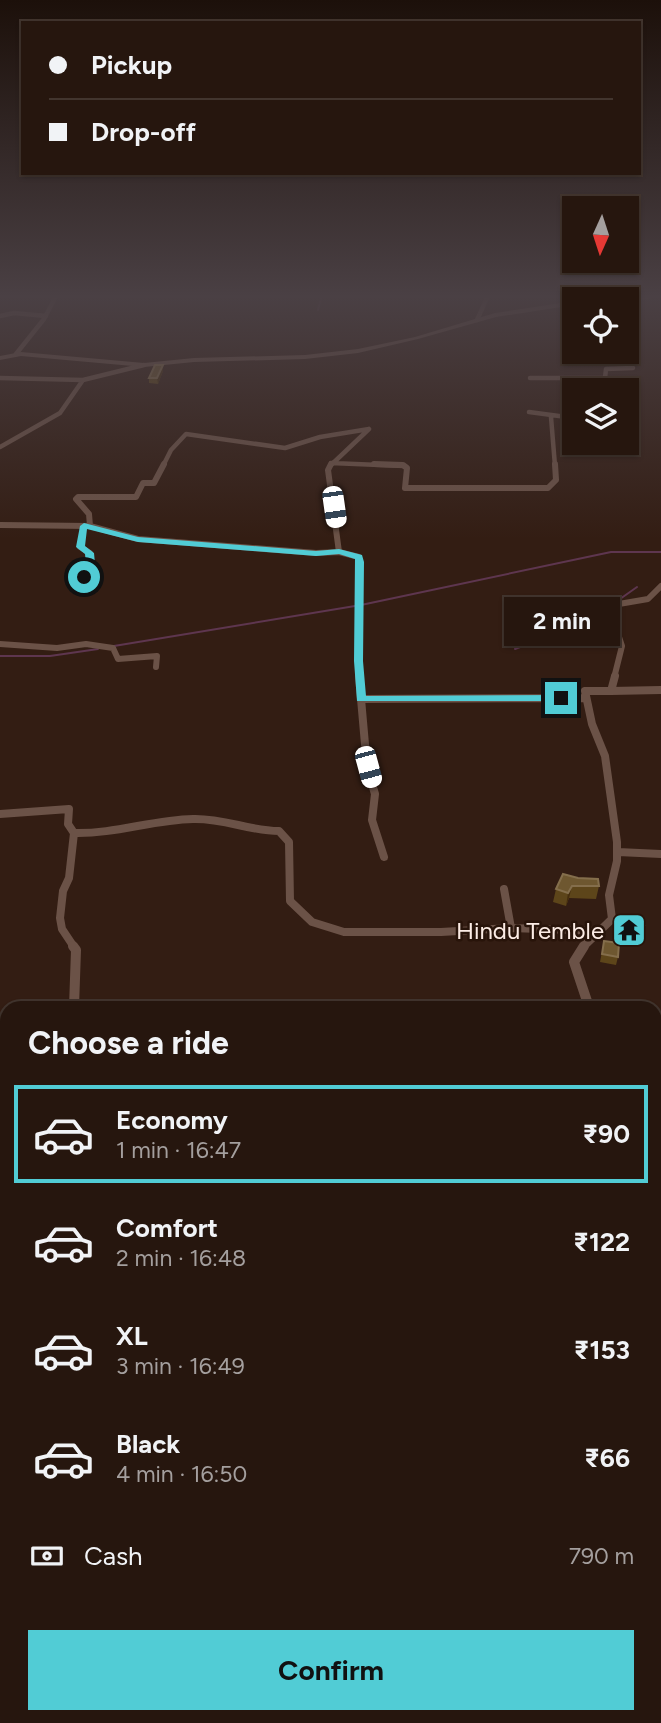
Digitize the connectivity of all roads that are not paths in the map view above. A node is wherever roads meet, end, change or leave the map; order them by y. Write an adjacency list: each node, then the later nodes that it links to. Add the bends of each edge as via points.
1 (17, 378): 3 (street)
2 (89, 378): 3 (street)
3 (83, 380): 7 (street, via 60,413)
4 (528, 412): 5 (street)
5 (551, 417): 6 (street); 8 (street, via 556,480 548,488 405,488 407,468 403,465)
6 (562, 417)
7 (0, 447)
8 (331, 463): 10 (street, via 369,429 285,448 186,434 171,450 154,483 143,483 136,497 78,497 89,514); 11 (street, via 328,470)
9 (0, 525): 10 (street)
10 (87, 526): 11 (street, via 138,539); 13 (street, via 80,547 90,553 90,564)
11 (339, 552): 19 (street, via 359,557 360,562)
12 (661, 586): 17 (street, via 648,598 613,605 622,646)
13 (78, 590)
14 (0, 644): 15 (street, via 57,648 86,644 113,648 118,659 157,656)
15 (156, 667)
16 (661, 690): 17 (street)
17 (611, 691): 18 (street, via 585,691)
18 (586, 698): 19 (street); 22 (street, via 605,756)
19 (361, 699): 24 (street, via 374,794 372,820)
20 (0, 814): 21 (street, via 69,809 68,824)
21 (74, 833): 26 (street, via 103,834 194,819 279,831 289,842 290,901 312,922 344,932); 28 (street, via 60,918 76,950)
22 (618, 852): 23 (street); 27 (street, via 609,895 612,919)
23 (661, 854)
24 (384, 856)
25 (504, 889): 26 (street)
26 (511, 928): 27 (street)
27 (598, 932): 29 (street, via 574,962)
28 (74, 1001)
29 (587, 1001)

